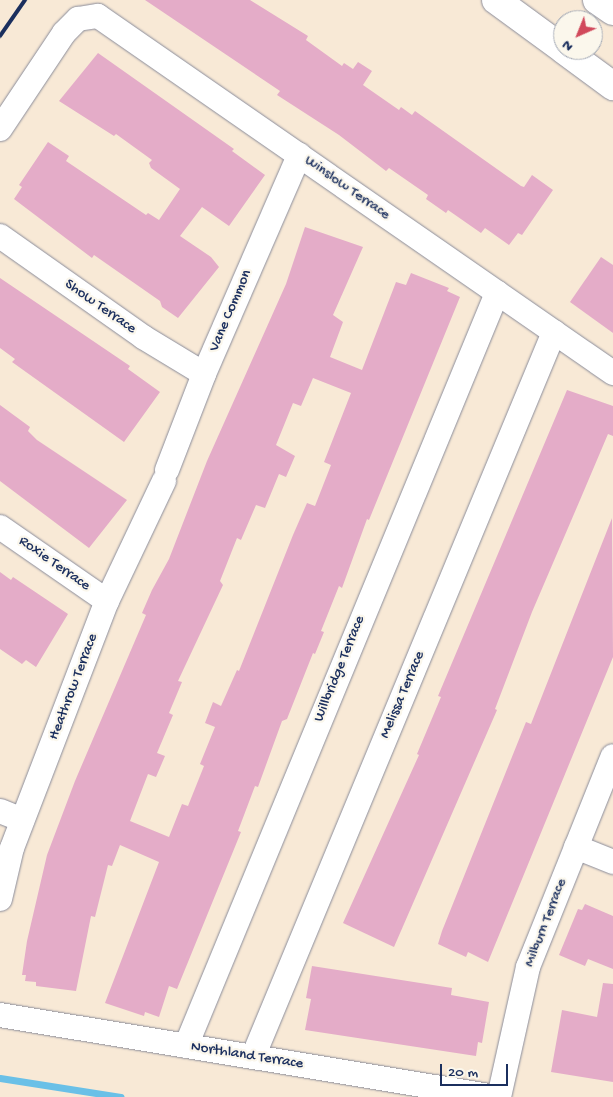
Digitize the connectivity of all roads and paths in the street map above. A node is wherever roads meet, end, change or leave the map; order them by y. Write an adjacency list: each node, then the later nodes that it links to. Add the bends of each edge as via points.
1 (496, 0): 4 (main road)
2 (597, 0): 3 (main road)
3 (613, 11)
4 (553, 42)
5 (578, 60): 6 (main road)
6 (613, 86)
7 (0, 129): 8 (street, Winslow Terrace, via 64,33 78,19 98,16)
8 (299, 155): 10 (street, Winslow Terrace); 13 (street, Vane Common)
9 (0, 236): 13 (street, Show Terrace, via 142,337)
10 (497, 293): 11 (street, Winslow Terrace); 24 (street, Willbridge Terrace)
11 (554, 332): 12 (street, Winslow Terrace); 25 (street, Melissa Terrace)
12 (613, 373)
13 (204, 374): 14 (street, Vane Common)
14 (166, 475): 16 (street, Heathrow Terrace)
15 (0, 527): 16 (street, Roxie Terrace)
16 (107, 601): 19 (street, Heathrow Terrace)
17 (613, 756): 20 (street, Milburn Terrace)
18 (0, 811): 19 (street)
19 (22, 820): 22 (street, Heathrow Terrace)
20 (576, 847): 21 (street); 27 (street, Milburn Terrace, via 528,967)
21 (613, 862)
22 (0, 900)
23 (0, 1016): 24 (street, Northland Terrace)
24 (186, 1046): 25 (street, Northland Terrace)
25 (253, 1057): 26 (street, Northland Terrace)
26 (495, 1097)
27 (499, 1097)

